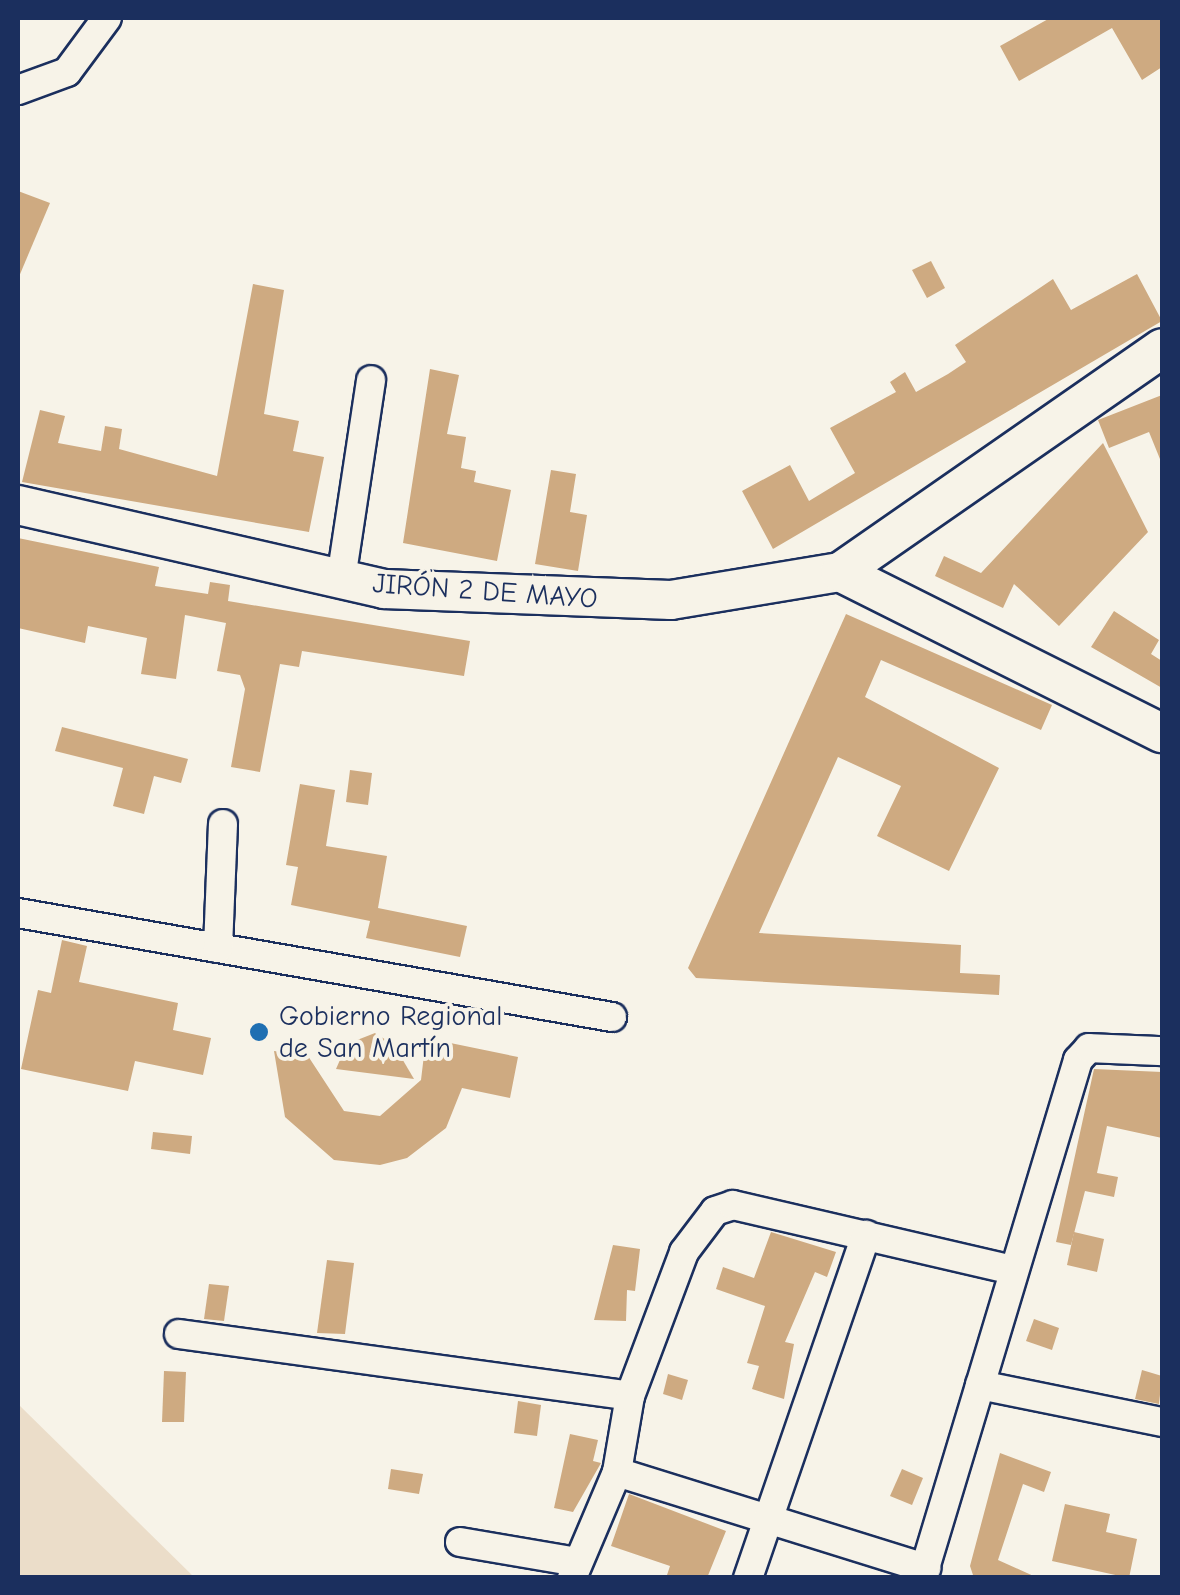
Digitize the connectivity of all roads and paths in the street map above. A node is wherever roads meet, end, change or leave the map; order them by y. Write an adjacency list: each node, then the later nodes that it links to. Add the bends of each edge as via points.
1 (107, 18): 2 (street, via 67,72)
2 (18, 90)
3 (1160, 353): 6 (main road)
4 (370, 380): 7 (street)
5 (18, 505): 7 (main road, JIRÓN 2 DE MAYO)
6 (840, 572): 7 (main road, JIRÓN 2 DE MAYO, via 671,600 474,596); 8 (main road)
7 (341, 579)
8 (1162, 733)
9 (223, 824): 11 (street)
10 (18, 914): 11 (street)
11 (218, 948): 12 (street)
12 (612, 1017)
13 (1162, 1050): 15 (street, via 1089,1048 1078,1060)
14 (866, 1235): 15 (street); 18 (street, via 733,1205 715,1211 684,1252); 21 (street)
15 (1013, 1270): 17 (street)
16 (180, 1334): 18 (street)
17 (980, 1385): 19 (street); 24 (street)
18 (630, 1396): 20 (street)
19 (1162, 1422)
20 (616, 1472): 21 (street); 23 (street)
21 (768, 1518): 24 (street); 25 (street)
22 (460, 1542): 23 (street)
23 (574, 1570)
24 (924, 1573)
25 (748, 1578)

